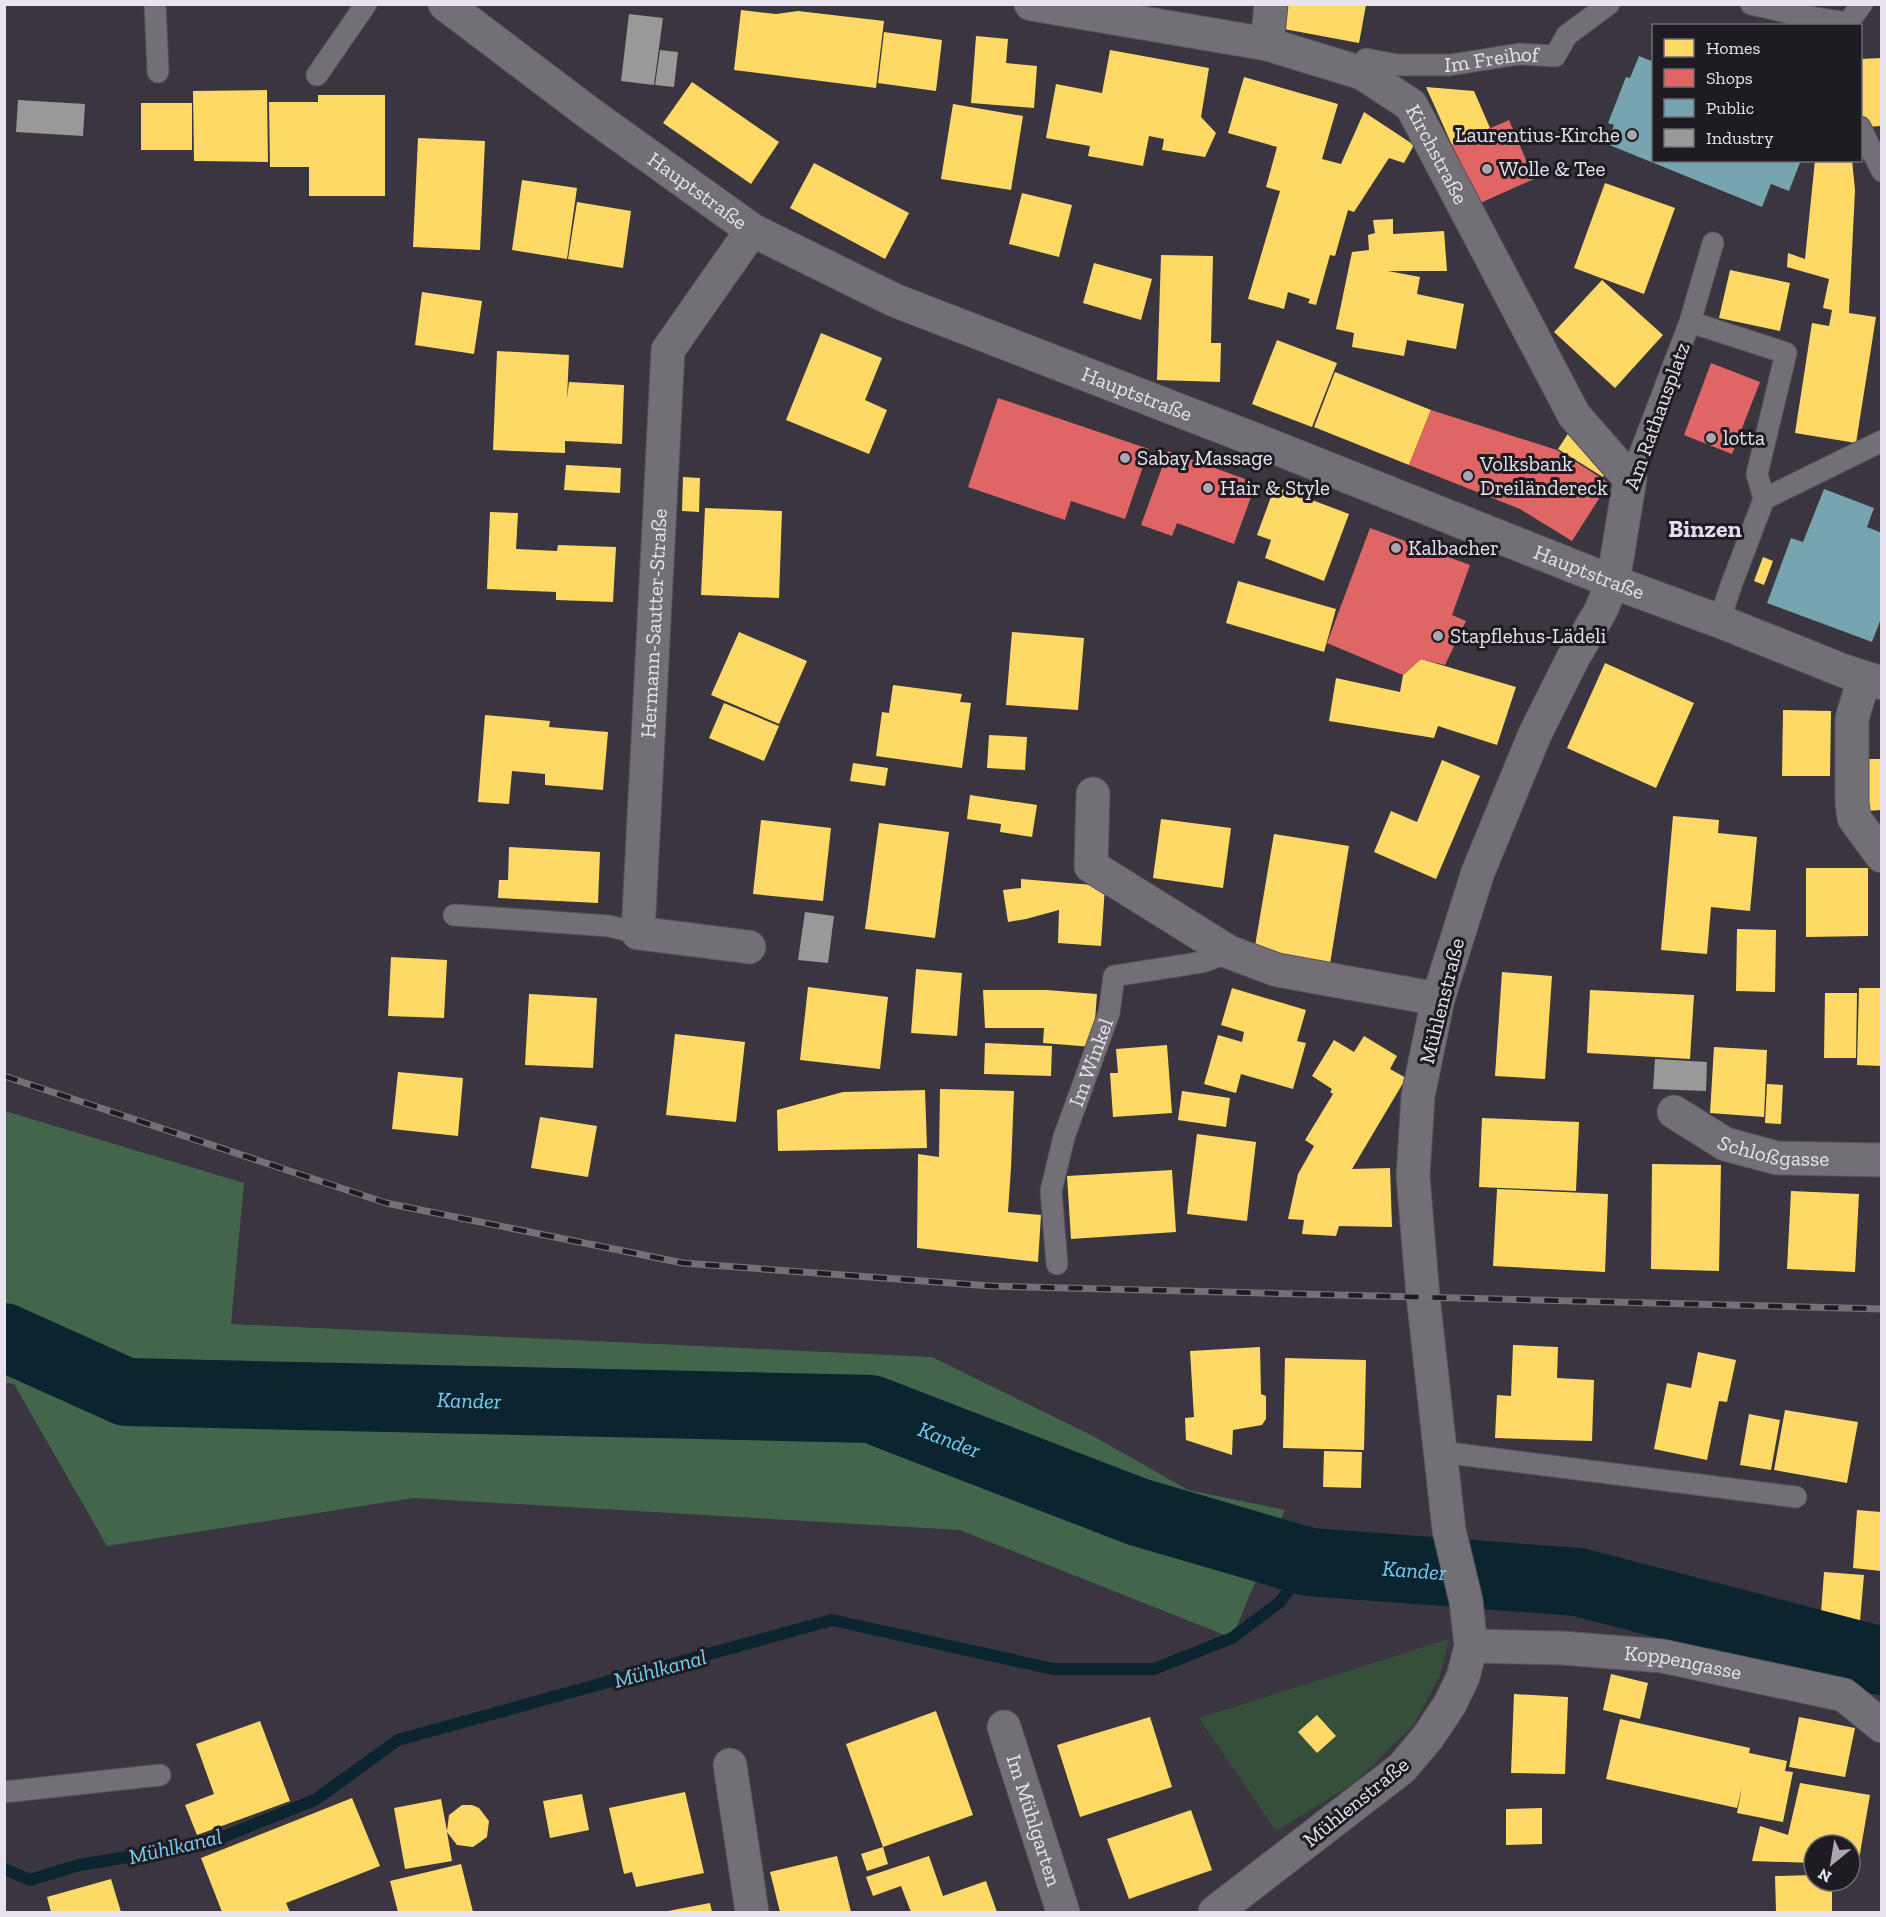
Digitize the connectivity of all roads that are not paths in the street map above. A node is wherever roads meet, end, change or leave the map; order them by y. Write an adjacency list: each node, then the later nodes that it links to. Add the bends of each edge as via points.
1 (155, 4): 12 (lane)
2 (366, 4): 14 (lane)
3 (1031, 4): 11 (street, Kirchstraße)
4 (1271, 4): 11 (street)
5 (1609, 4): 13 (lane, Im Freihof, via 1567,35 1555,56 1519,54 1450,65 1398,65 1366,59)
6 (1751, 4): 9 (lane)
7 (1862, 4): 10 (lane)
8 (452, 6): 17 (street, Hauptstraße, via 589,113)
9 (1814, 11): 10 (lane)
10 (1848, 24)
11 (1268, 44): 13 (street, Kirchstraße)
12 (158, 72)
13 (1362, 73): 21 (street, Kirchstraße, via 1411,105 1574,415)
14 (317, 75)
15 (1862, 131): 16 (lane)
16 (1881, 171)
17 (752, 230): 23 (street, Hauptstraße, via 894,300); 29 (street, Hermann-Sautter-Straße, via 668,350)
18 (1713, 243): 19 (lane, Am Rathausplatz)
19 (1690, 322): 21 (lane, Am Rathausplatz); 22 (lane, Am Rathausplatz, via 1786,353 1757,474)
20 (1881, 435): 22 (lane)
21 (1630, 479): 23 (street, Am Rathausplatz)
22 (1764, 499): 24 (lane)
23 (1613, 582): 24 (street, Hauptstraße); 32 (street, Mühlenstraße, via 1535,734 1478,872)
24 (1719, 621): 25 (street, Hauptstraße)
25 (1873, 681): 27 (street, via 1852,719 1852,802 1854,818)
26 (1093, 794): 31 (street, via 1091,866)
27 (1881, 856)
28 (454, 915): 29 (lane, via 609,926)
29 (638, 933): 30 (street)
30 (749, 946)
31 (1230, 952): 32 (street, via 1277,970); 35 (lane, Im Winkel, via 1203,962 1114,976 1109,1013 1064,1137 1051,1191)
32 (1438, 999): 36 (street, Mühlenstraße, via 1419,1096 1413,1176)
33 (1674, 1112): 34 (street, Schloßgasse, via 1725,1144 1777,1158)
34 (1881, 1160)
35 (1057, 1264)
36 (1441, 1452): 37 (lane); 38 (street, Mühlenstraße, via 1449,1530 1466,1601)
37 (1796, 1497)
38 (1471, 1646): 39 (street, Koppengasse, via 1662,1656 1844,1695); 46 (street, Mühlenstraße, via 1463,1677 1450,1704 1402,1768)
39 (1881, 1726)
40 (1004, 1727): 45 (street, Im Mühlgarten)
41 (730, 1765): 44 (street)
42 (160, 1774): 43 (lane)
43 (4, 1792)
44 (752, 1912)
45 (1063, 1912)
46 (1215, 1912)

